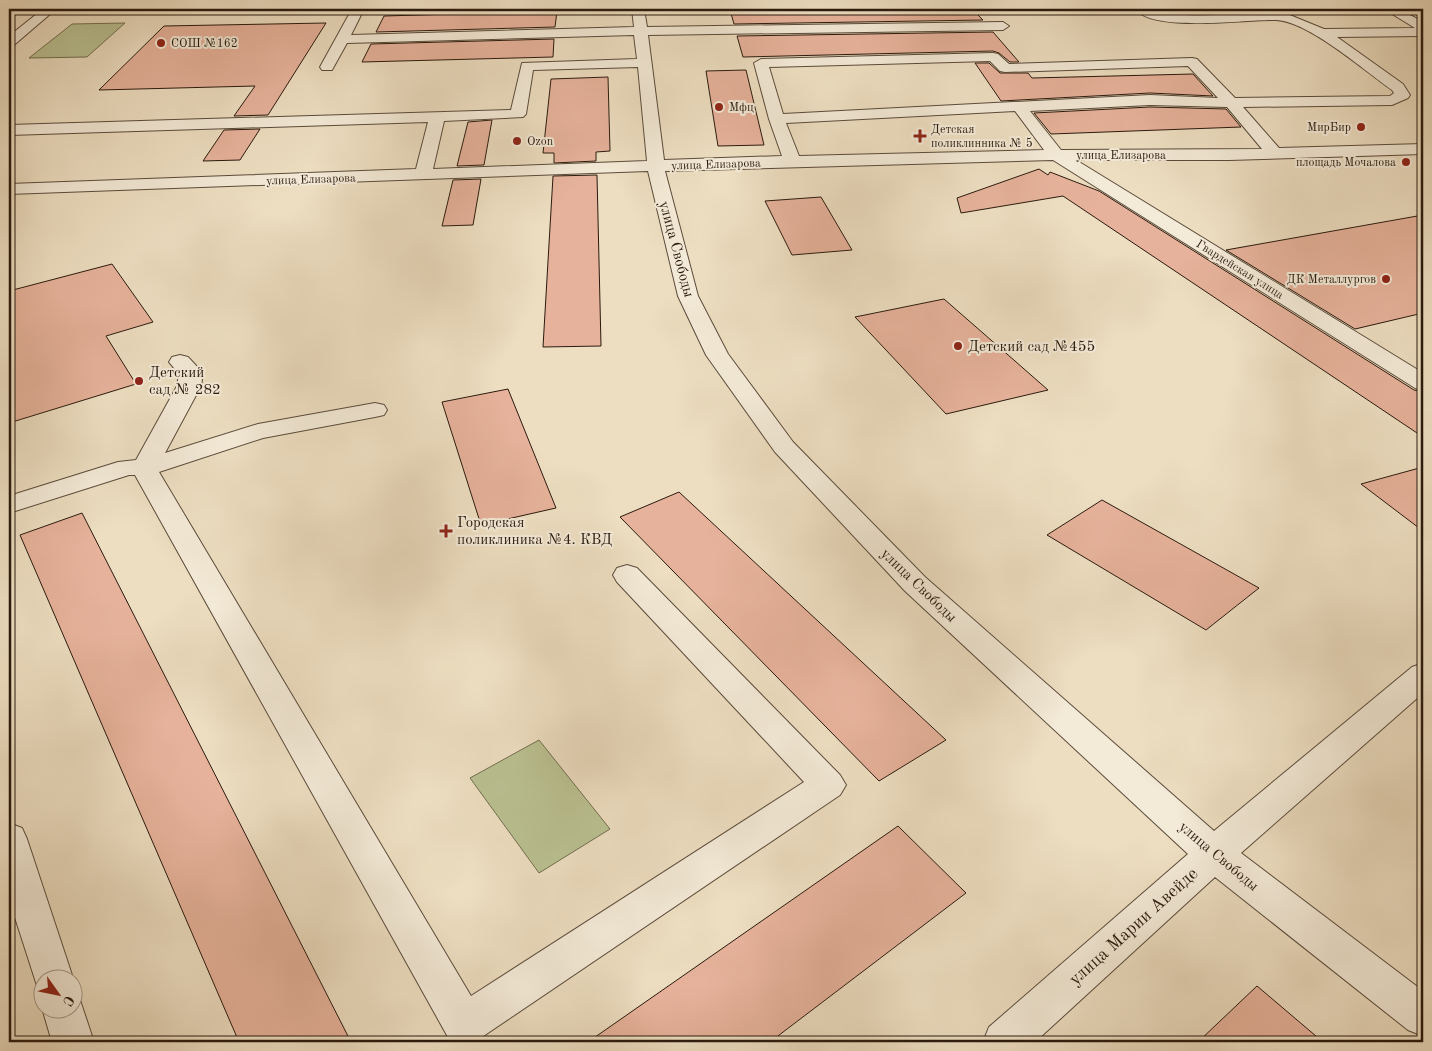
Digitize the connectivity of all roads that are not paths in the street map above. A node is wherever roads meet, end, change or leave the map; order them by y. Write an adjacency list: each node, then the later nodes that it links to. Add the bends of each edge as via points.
1 (50, 9): 13 (street)
2 (357, 9): 3 (street); 12 (street)
3 (364, 9)
4 (1141, 9): 6 (street, via 1159,17 1196,18)
5 (1390, 9): 9 (street)
6 (1273, 12): 11 (street)
7 (639, 20): 8 (street); 12 (street); 14 (street, улица Свободы)
8 (1003, 26)
9 (1423, 27)
10 (1423, 32): 11 (street)
11 (1322, 33): 16 (street, via 1398,87 1403,95 1392,100)
12 (342, 39): 15 (street)
13 (9, 42)
14 (644, 63): 18 (street, via 527,66 518,114); 25 (street, улица Свободы)
15 (327, 67)
16 (1231, 103): 17 (street, via 1150,100); 19 (street, via 1192,62 1005,68 993,57 761,63); 22 (street)
17 (1019, 106): 19 (street); 23 (street)
18 (437, 117): 20 (street); 26 (street)
19 (777, 119): 24 (street)
20 (9, 130)
21 (1418, 152): 22 (street, улица Елизарова)
22 (1275, 154): 23 (street, улица Елизарова)
23 (1056, 156): 24 (street, улица Елизарова); 29 (street, Гвардейская улица)
24 (792, 161): 25 (street, улица Елизарова)
25 (656, 167): 26 (street, улица Елизарова); 36 (street, улица Свободы, via 688,296 717,355 784,447 915,584)
26 (423, 175): 27 (street, улица Елизарова)
27 (9, 189)
28 (180, 362): 31 (street, via 190,373 189,386)
29 (1423, 383)
30 (375, 410): 31 (street, via 258,431)
31 (144, 468): 32 (street, via 127,467); 33 (street, via 464,1024 828,785)
32 (9, 505)
33 (627, 575)
34 (1423, 675): 36 (street, улица Марии Авейде)
35 (9, 838): 37 (street)
36 (1214, 854): 38 (street, улица Свободы); 41 (street, улица Марии Авейде)
37 (50, 968)
38 (1423, 1016)
39 (66, 1018): 40 (street)
40 (73, 1042)
41 (1004, 1042)

